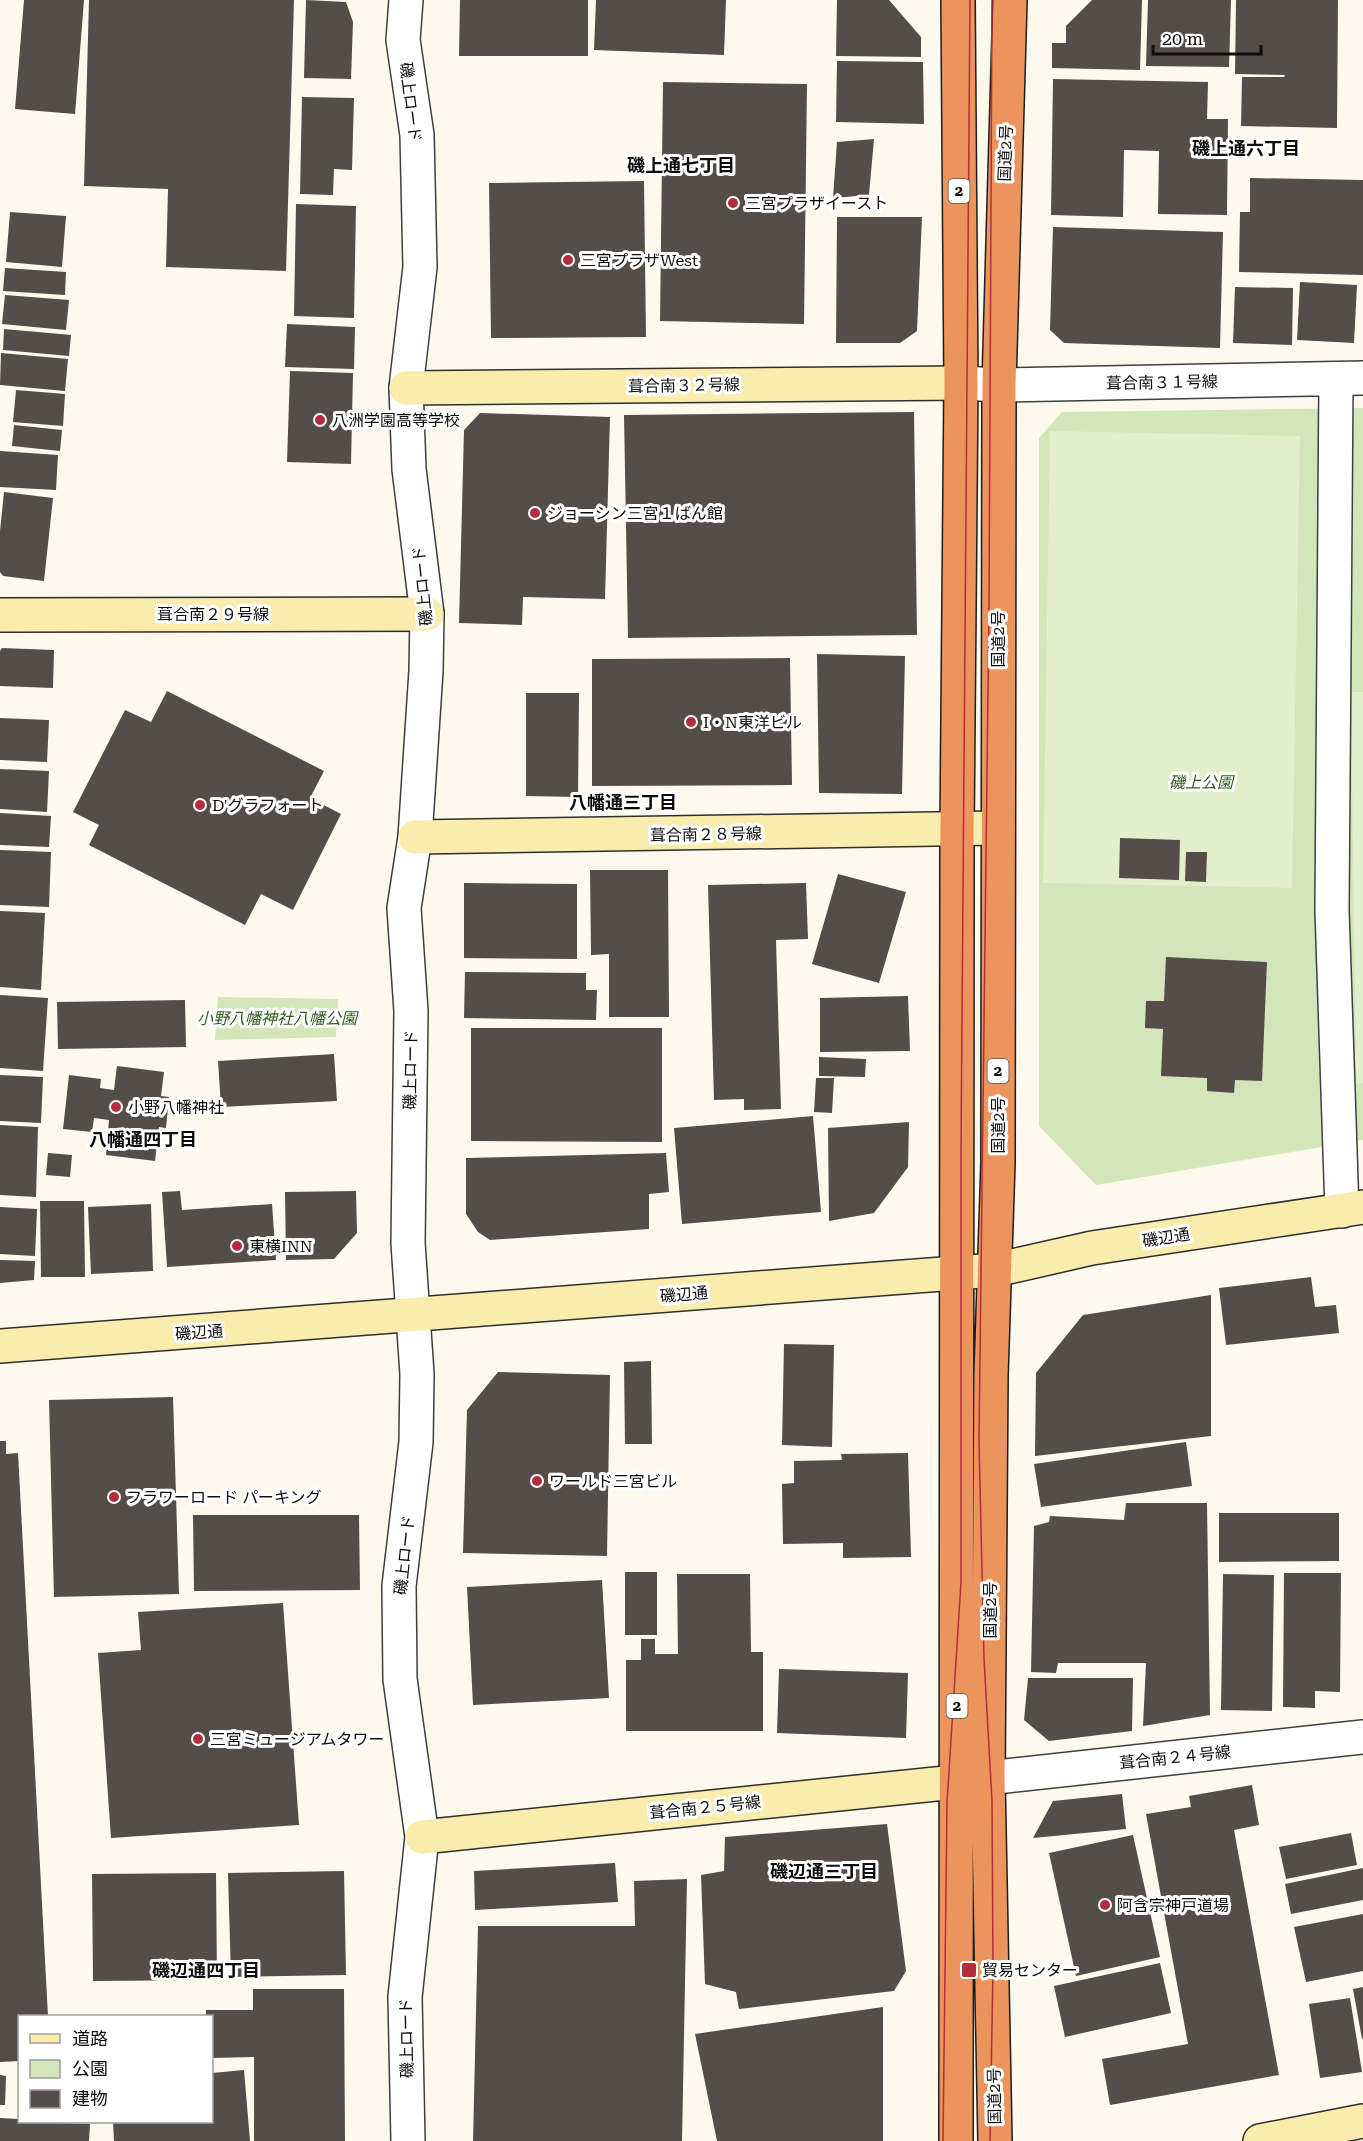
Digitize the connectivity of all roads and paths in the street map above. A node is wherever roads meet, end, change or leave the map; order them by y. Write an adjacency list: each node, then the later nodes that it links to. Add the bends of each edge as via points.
1 (406, 0): 7 (street, 磯上ロード, via 403,40 417,135 420,267)
2 (958, 0): 5 (highway, 国道2号 / 2)
3 (1010, 0): 6 (highway, 国道2号 / 2)
4 (1350, 379): 6 (street, 葺合南３１号線); 13 (street, via 1332,910)
5 (961, 383): 6 (street, 葺合南３１号線); 7 (street, 葺合南３２号線); 11 (highway, 国道2号 / 2)
6 (999, 385): 10 (highway, 国道2号 / 2)
7 (406, 388): 8 (street, 磯上ロード, via 409,469)
8 (427, 614): 9 (street, 葺合南２９号線); 12 (street, 磯上ロード)
9 (0, 615)
10 (998, 828): 11 (street, 葺合南２８号線); 14 (highway, 国道2号 / 2)
11 (957, 831): 12 (street, 葺合南２８号線); 15 (highway, 国道2号 / 2)
12 (415, 837): 16 (street, 磯上ロード, via 404,908 411,1011 408,1243)
13 (1353, 1209): 14 (street, 磯辺通, via 1092,1248)
14 (995, 1270): 15 (street, 磯辺通); 19 (highway, 国道2号 / 2)
15 (957, 1271): 16 (street, 磯辺通); 19 (highway, 国道2号 / 2)
16 (415, 1316): 17 (street, 磯辺通); 20 (street, 磯上ロード, via 416,1442 399,1586 399,1656)
17 (0, 1346)
18 (1363, 1737): 19 (street, 葺合南２４号線)
19 (972, 1779): 20 (street, 葺合南２５号線); 23 (highway, 国道2号 / 2); 24 (highway, 国道2号 / 2)
20 (422, 1837): 22 (street, 磯上ロード, via 405,1997)
21 (1363, 2121): 25 (street)
22 (408, 2141)
23 (956, 2141)
24 (995, 2141)
25 (1260, 2141)

